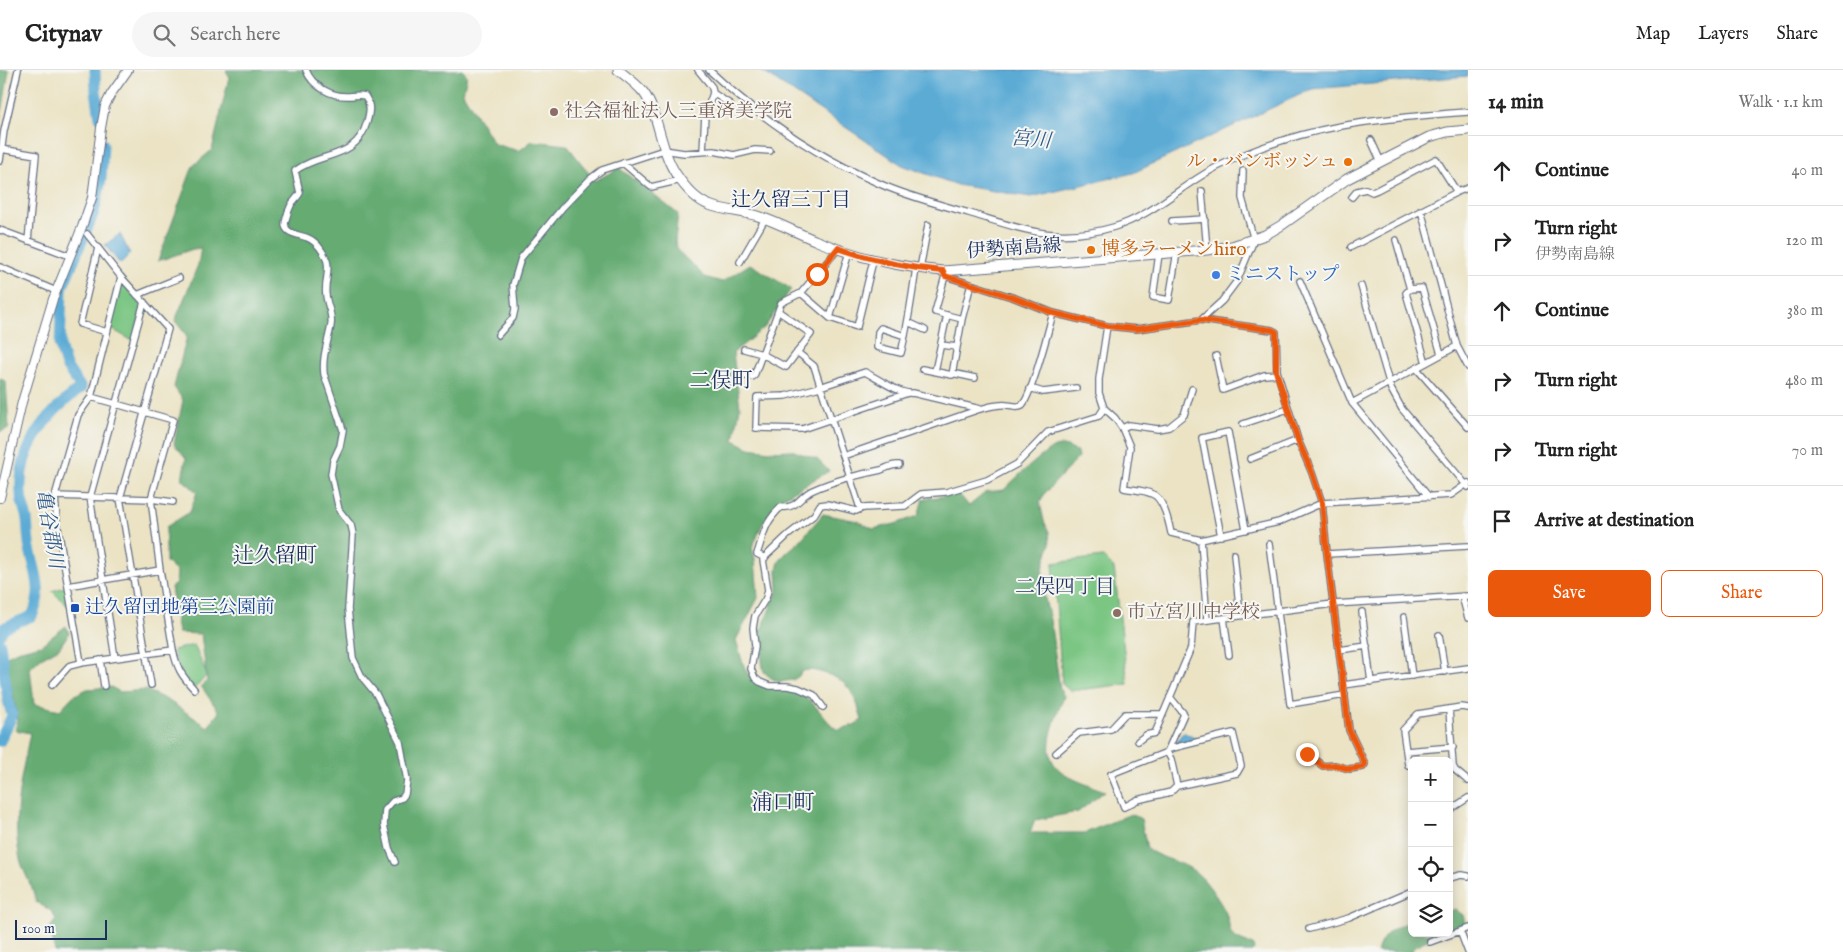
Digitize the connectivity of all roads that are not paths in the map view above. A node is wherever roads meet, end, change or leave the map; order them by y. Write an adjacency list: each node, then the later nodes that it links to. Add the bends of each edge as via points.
1 (18, 70): 12 (street)
2 (128, 70): 31 (street, via 105,106 95,185)
3 (306, 70): 180 (street, via 310,78 329,92 340,96 365,96 370,110 362,136 354,145 334,156 304,164 295,171 300,193 291,204 284,224 290,233 310,238 324,253 328,268 325,294 332,325 323,366 343,430 331,474 339,510 353,534 348,609 353,658 400,742 407,788 402,798 393,801 385,810 384,825)
4 (618, 70): 13 (main road, 伊勢南島線, via 644,93)
5 (698, 70): 7 (street)
6 (709, 70): 9 (street, via 760,113 805,144 880,184 1027,231 1068,236 1116,227 1160,204 1213,169 1291,137 1381,119)
7 (713, 93): 8 (street); 14 (street, via 705,115)
8 (730, 104)
9 (1468, 112)
10 (1468, 130): 17 (main road, 伊勢南島線, via 1429,137)
11 (1371, 140): 17 (street)
12 (1, 149): 16 (street); 34 (street, via 36,155)
13 (664, 150): 14 (street); 18 (street); 20 (main road, 伊勢南島線)
14 (703, 151): 15 (street, via 734,155 755,150)
15 (770, 151)
16 (0, 161)
17 (1381, 162): 32 (main road, 伊勢南島線, via 1346,179 1282,225)
18 (623, 163): 20 (street, via 651,187); 68 (street, via 602,170 590,179 521,258 513,286 513,318)
19 (1243, 171): 32 (street, via 1242,198)
20 (681, 180): 26 (main road, 伊勢南島線, via 695,196 710,206)
21 (1468, 188): 23 (street)
22 (1202, 191): 27 (street)
23 (1457, 192): 24 (street, via 1436,159 1377,190 1357,191); 25 (street)
24 (1352, 196)
25 (1422, 210): 35 (street); 71 (street)
26 (765, 219): 37 (main road, 伊勢南島線); 44 (street)
27 (1205, 219): 28 (street); 38 (street)
28 (1172, 221)
29 (928, 225): 46 (street)
30 (0, 230): 34 (street)
31 (85, 230): 36 (street); 42 (street)
32 (1254, 240): 38 (main road, 伊勢南島線); 63 (street, via 1237,281 1222,301)
33 (1396, 240): 53 (street)
34 (28, 241): 42 (street)
35 (1351, 247)
36 (98, 248): 48 (street); 67 (street, via 80,324)
37 (838, 248): 39 (main road, 伊勢南島線); 55 (street)
38 (1207, 250): 40 (main road, 伊勢南島線)
39 (849, 252): 43 (main road, 伊勢南島線); 61 (street)
40 (1177, 252): 41 (main road, 伊勢南島線); 41 (street, via 1169,300 1153,297)
41 (1159, 254): 47 (main road, 伊勢南島線)
42 (70, 256): 54 (street)
43 (873, 260): 46 (main road, 伊勢南島線); 61 (street, via 857,327)
44 (740, 262)
45 (0, 267): 54 (street)
46 (918, 269): 47 (main road, 伊勢南島線); 64 (street)
47 (944, 273): 51 (street); 60 (street, via 936,312)
48 (121, 277): 56 (street); 67 (street)
49 (179, 278): 56 (street)
50 (1300, 281): 96 (street)
51 (971, 284): 59 (street); 62 (street)
52 (1361, 286): 89 (street)
53 (1410, 288): 77 (street, via 1422,288); 80 (street, via 1406,293)
54 (56, 291): 110 (street)
55 (800, 293): 58 (street, via 781,303); 61 (street)
56 (137, 295): 57 (street)
57 (144, 302): 97 (street); 101 (street, via 168,329)
58 (778, 311): 74 (street, via 811,334); 76 (street)
59 (1053, 313): 65 (street); 91 (street)
60 (947, 315): 62 (street); 70 (street)
61 (830, 318)
62 (962, 319): 73 (street)
63 (1201, 320): 65 (street, via 1137,329); 87 (street, via 1276,332)
64 (908, 322): 66 (street); 69 (street)
65 (1107, 326): 98 (street, via 1099,379)
66 (926, 330)
67 (107, 332): 95 (street)
68 (498, 335)
69 (905, 336): 69 (street, via 901,353 877,347 881,328)
70 (940, 344): 73 (street); 84 (street)
71 (1457, 346): 77 (street); 78 (street)
72 (744, 348): 76 (street)
73 (957, 348): 85 (street)
74 (797, 352): 76 (street, via 786,367); 90 (street, via 814,366)
75 (1468, 353): 78 (street)
76 (762, 354): 86 (street, via 754,376)
77 (1442, 354): 80 (street)
78 (1461, 355): 81 (street)
79 (1216, 356): 87 (street, via 1223,390 1264,375)
80 (1426, 363): 83 (street)
81 (1468, 367)
82 (922, 369): 84 (street)
83 (1417, 369): 89 (street); 104 (street)
84 (935, 371): 85 (street)
85 (952, 373): 88 (street)
86 (736, 374)
87 (1278, 374): 100 (street)
88 (975, 378)
89 (1389, 383): 96 (street); 112 (street, via 1402,409)
90 (820, 388): 94 (street, via 865,372); 102 (street); 102 (street, via 785,396 757,397 756,428 802,429)
91 (1030, 388): 92 (street, via 1043,392); 99 (street, via 1022,405)
92 (1076, 388)
93 (1192, 388): 105 (street, via 1184,415 1169,427 1158,429 1129,425)
94 (908, 393): 99 (street); 102 (street)
95 (91, 397): 97 (street); 114 (street, via 78,415)
96 (1352, 403): 116 (street)
97 (116, 404): 101 (street); 115 (street)
98 (1104, 408): 105 (street); 121 (street, via 1099,416 1048,432 1017,464 987,480 946,492 921,494 905,506)
99 (980, 409): 107 (street)
100 (1288, 409): 103 (street); 106 (street)
101 (144, 412): 117 (street); 118 (street, via 173,420)
102 (831, 419): 107 (street)
103 (1243, 424)
104 (1468, 427)
105 (1122, 428): 124 (street, via 1130,446 1124,488 1154,494 1159,498 1171,533)
106 (1298, 440): 108 (street); 120 (street)
107 (843, 456): 111 (street)
108 (1250, 459)
109 (899, 465): 111 (street)
110 (3, 466): 113 (street)
111 (850, 476): 121 (street, via 859,505); 129 (street, via 814,489 790,508 780,507 765,526 758,554)
112 (1468, 485): 116 (street, via 1451,496)
113 (0, 496)
114 (55, 496): 115 (street); 133 (street)
115 (90, 497): 117 (street); 132 (street)
116 (1429, 497): 120 (street)
117 (120, 498): 118 (street); 131 (street)
118 (151, 499): 119 (street); 130 (street)
119 (173, 502)
120 (1322, 503): 122 (street, via 1279,522); 128 (street)
121 (863, 508): 129 (street, via 856,511 820,505 814,516)
122 (1246, 530): 123 (street); 123 (street, via 1228,432 1202,438)
123 (1221, 536): 124 (street)
124 (1201, 540): 142 (street)
125 (1269, 544): 136 (street)
126 (1468, 546): 128 (street)
127 (1234, 554): 138 (street)
128 (1327, 554): 135 (street)
129 (764, 558): 163 (street, via 768,590 755,616 756,646 751,670 760,682 798,688 814,695)
130 (160, 570): 131 (street); 145 (street)
131 (133, 574): 132 (street); 147 (street)
132 (103, 580): 133 (street); 149 (street)
133 (68, 586): 151 (street)
134 (1465, 596): 135 (street); 141 (street)
135 (1333, 604): 136 (street); 146 (street)
136 (1277, 611): 138 (street); 161 (street, via 1290,704)
137 (1362, 612): 144 (street)
138 (1240, 616): 140 (street)
139 (1404, 617): 154 (street)
140 (1224, 618): 142 (street); 148 (street)
141 (1468, 618)
142 (1207, 620): 162 (street, via 1193,622 1191,648)
143 (1439, 636): 153 (street)
144 (1366, 646): 146 (street); 155 (street)
145 (173, 650): 147 (street); 160 (street, via 177,668)
146 (1339, 650): 157 (street)
147 (145, 654): 149 (street); 159 (street)
148 (1229, 655)
149 (115, 658): 150 (street)
150 (100, 660): 151 (street); 158 (street)
151 (81, 663): 156 (street, via 69,666)
152 (1468, 668): 153 (street)
153 (1445, 672): 154 (street)
154 (1412, 676): 155 (street)
155 (1371, 682): 157 (street)
156 (52, 685)
157 (1343, 685): 161 (street)
158 (104, 686)
159 (151, 686)
160 (194, 689)
161 (1345, 695): 172 (street, via 1349,730 1365,764 1349,769 1323,766)
162 (1170, 697): 166 (street); 169 (street, via 1184,714)
163 (823, 707)
164 (1468, 708): 165 (street)
165 (1449, 709): 168 (street); 170 (street, via 1418,714 1403,730)
166 (1163, 714): 167 (street, via 1155,733); 171 (street, via 1125,714 1112,729 1079,733)
167 (1138, 741)
168 (1453, 748): 170 (street); 173 (street)
169 (1168, 750): 177 (street); 177 (street, via 1111,774 1124,807 1137,800 1171,792); 177 (street, via 1232,733 1241,766 1237,772)
170 (1406, 751): 174 (street)
171 (1056, 753)
172 (1307, 754)
173 (1452, 757)
174 (1408, 765)
175 (1453, 768): 176 (street)
176 (1468, 781)
177 (1178, 786)
178 (1468, 798): 179 (street)
179 (1453, 808)
180 (395, 862)
181 (1468, 876): 182 (street)
182 (1453, 877)
183 (1410, 892): 185 (street, via 1349,918)
184 (1468, 928): 186 (street)
185 (1309, 929)
186 (1460, 931): 187 (street); 188 (street)
187 (1430, 942)
188 (1468, 952)

